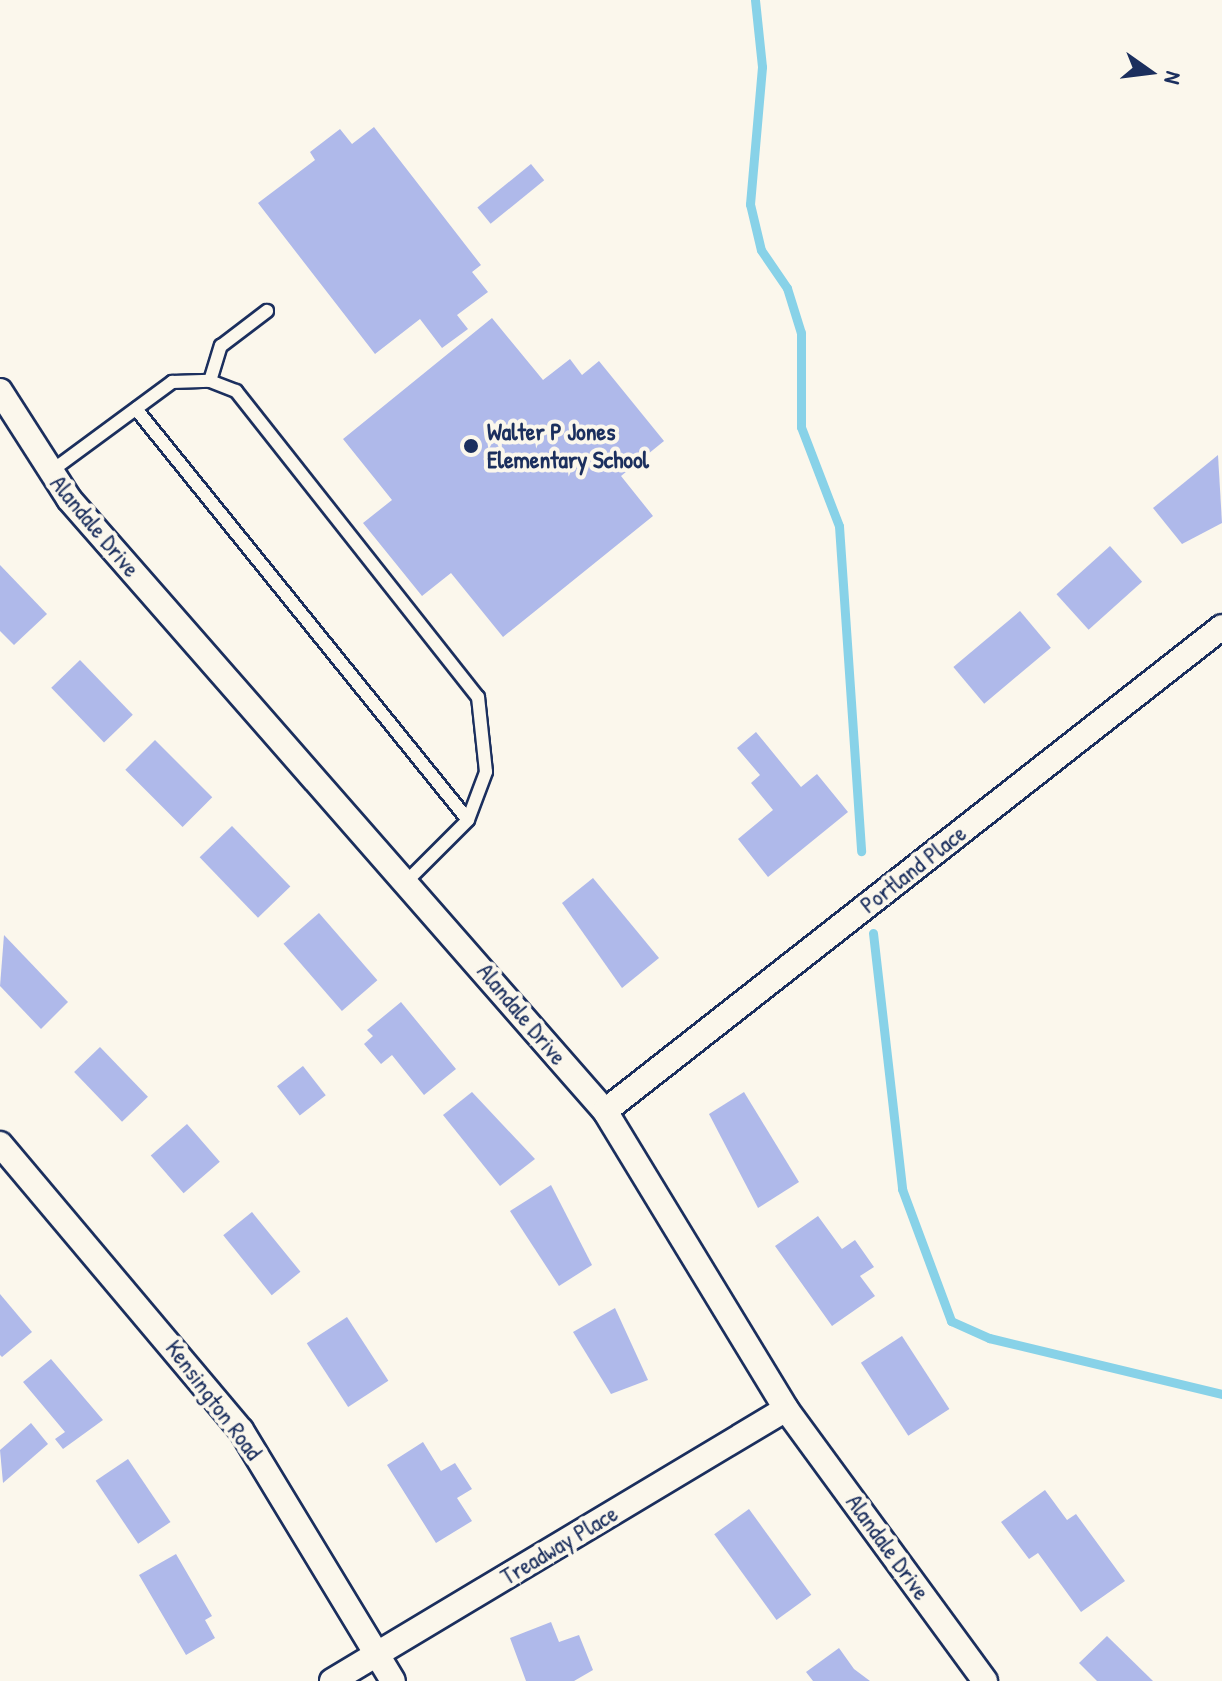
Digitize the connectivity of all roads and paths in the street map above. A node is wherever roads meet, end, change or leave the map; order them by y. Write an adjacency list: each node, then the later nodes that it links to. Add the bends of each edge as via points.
1 (267, 311): 2 (lane, via 221,346)
2 (210, 381): 4 (lane, via 172,382); 7 (lane, via 236,391 478,697 486,772)
3 (0, 391): 5 (street, Alandale Drive)
4 (136, 409): 5 (lane); 7 (lane)
5 (50, 473): 8 (street, Alandale Drive)
6 (1222, 627): 9 (street, Portland Place)
7 (468, 820): 8 (lane)
8 (407, 881): 9 (street, Alandale Drive)
9 (605, 1111): 11 (street, Alandale Drive)
10 (0, 1144): 12 (street, Kensington Road, via 241,1430)
11 (786, 1409): 12 (street, Treadway Place); 15 (street, Alandale Drive)
12 (375, 1655): 13 (street, Treadway Place); 14 (street, Kensington Road)
13 (332, 1681)
14 (393, 1681)
15 (985, 1681)

